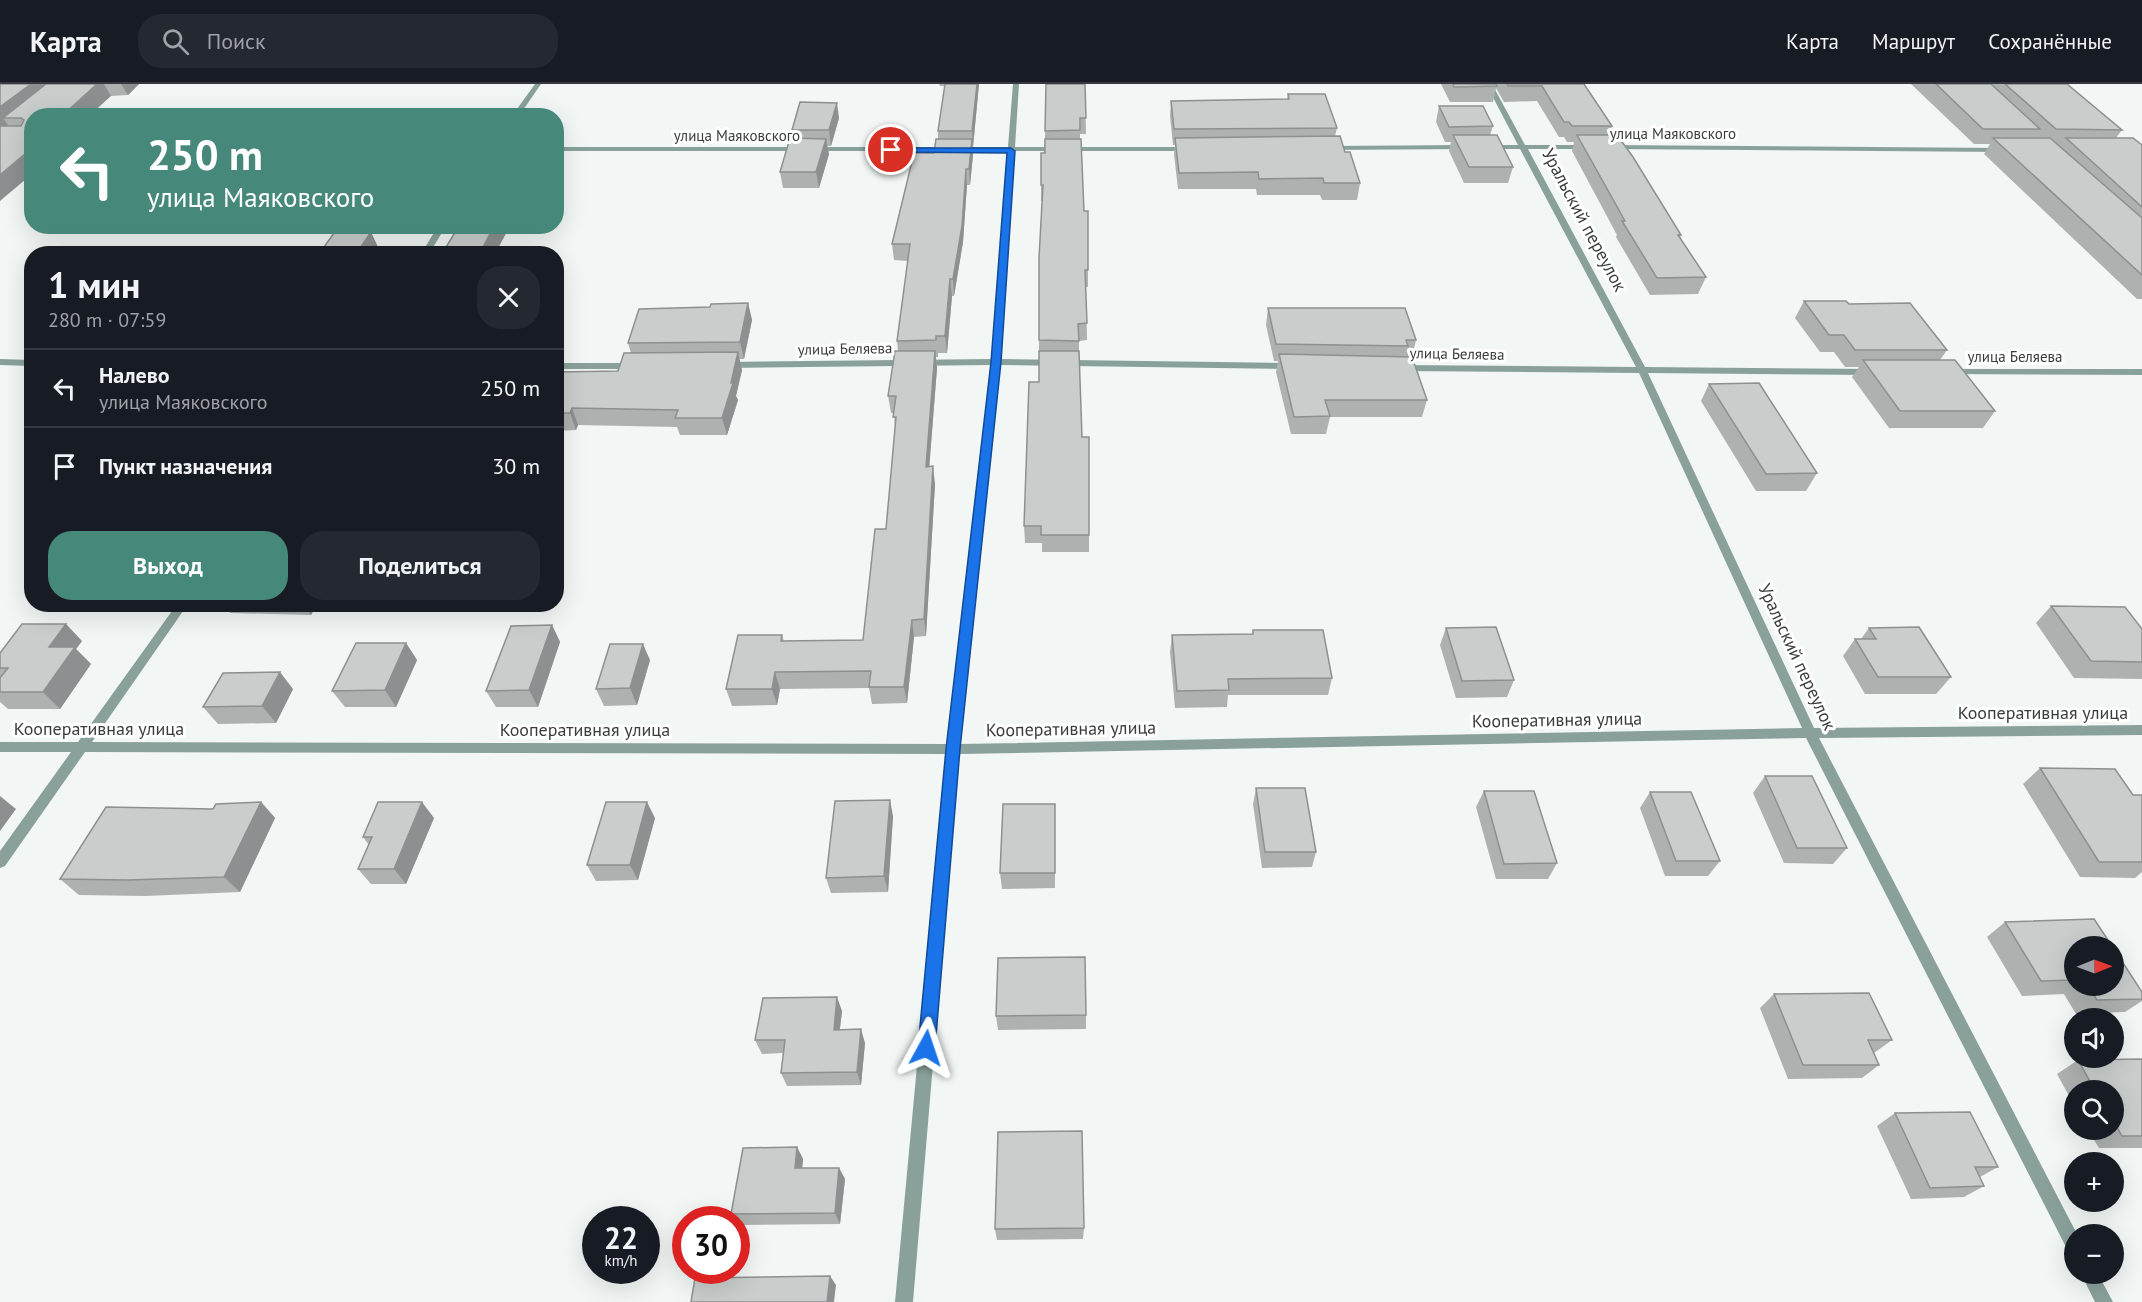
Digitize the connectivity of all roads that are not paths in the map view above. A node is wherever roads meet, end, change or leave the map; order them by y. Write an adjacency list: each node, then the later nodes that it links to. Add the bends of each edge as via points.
1 (537, 84): 4 (street)
2 (1016, 84): 12 (street)
3 (1489, 84): 5 (street, Уральский переулок)
4 (520, 108)
5 (1522, 146): 6 (street, улица Маяковского); 8 (street, улица Маяковского); 21 (street, Уральский переулок)
6 (1593, 147)
7 (1605, 147): 11 (street, улица Маяковского)
8 (1320, 148)
9 (564, 149): 12 (street, улица Маяковского)
10 (1201, 149): 12 (street, улица Маяковского)
11 (2008, 150)
12 (1011, 151): 14 (street)
13 (0, 362): 15 (street)
14 (996, 362): 17 (street, улица Беляева); 19 (street, улица Беляева); 30 (street)
15 (24, 363)
16 (651, 365): 18 (street)
17 (711, 365)
18 (564, 366)
19 (1307, 367)
20 (1391, 368): 21 (street, улица Беляева)
21 (1643, 372): 22 (street, улица Беляева); 27 (street, Уральский переулок)
22 (1881, 372)
23 (1940, 372): 24 (street, улица Беляева)
24 (2142, 372)
25 (177, 612): 29 (street)
26 (2142, 730): 27 (street, Кооперативная улица)
27 (1810, 733): 30 (street, Кооперативная улица); 32 (street, Уральский переулок)
28 (0, 747): 29 (street, Кооперативная улица)
29 (81, 747): 30 (street, Кооперативная улица); 31 (street)
30 (953, 749): 34 (street)
31 (0, 862)
32 (2064, 1226)
33 (2094, 1284): 35 (street)
34 (904, 1302)
35 (2104, 1302)

